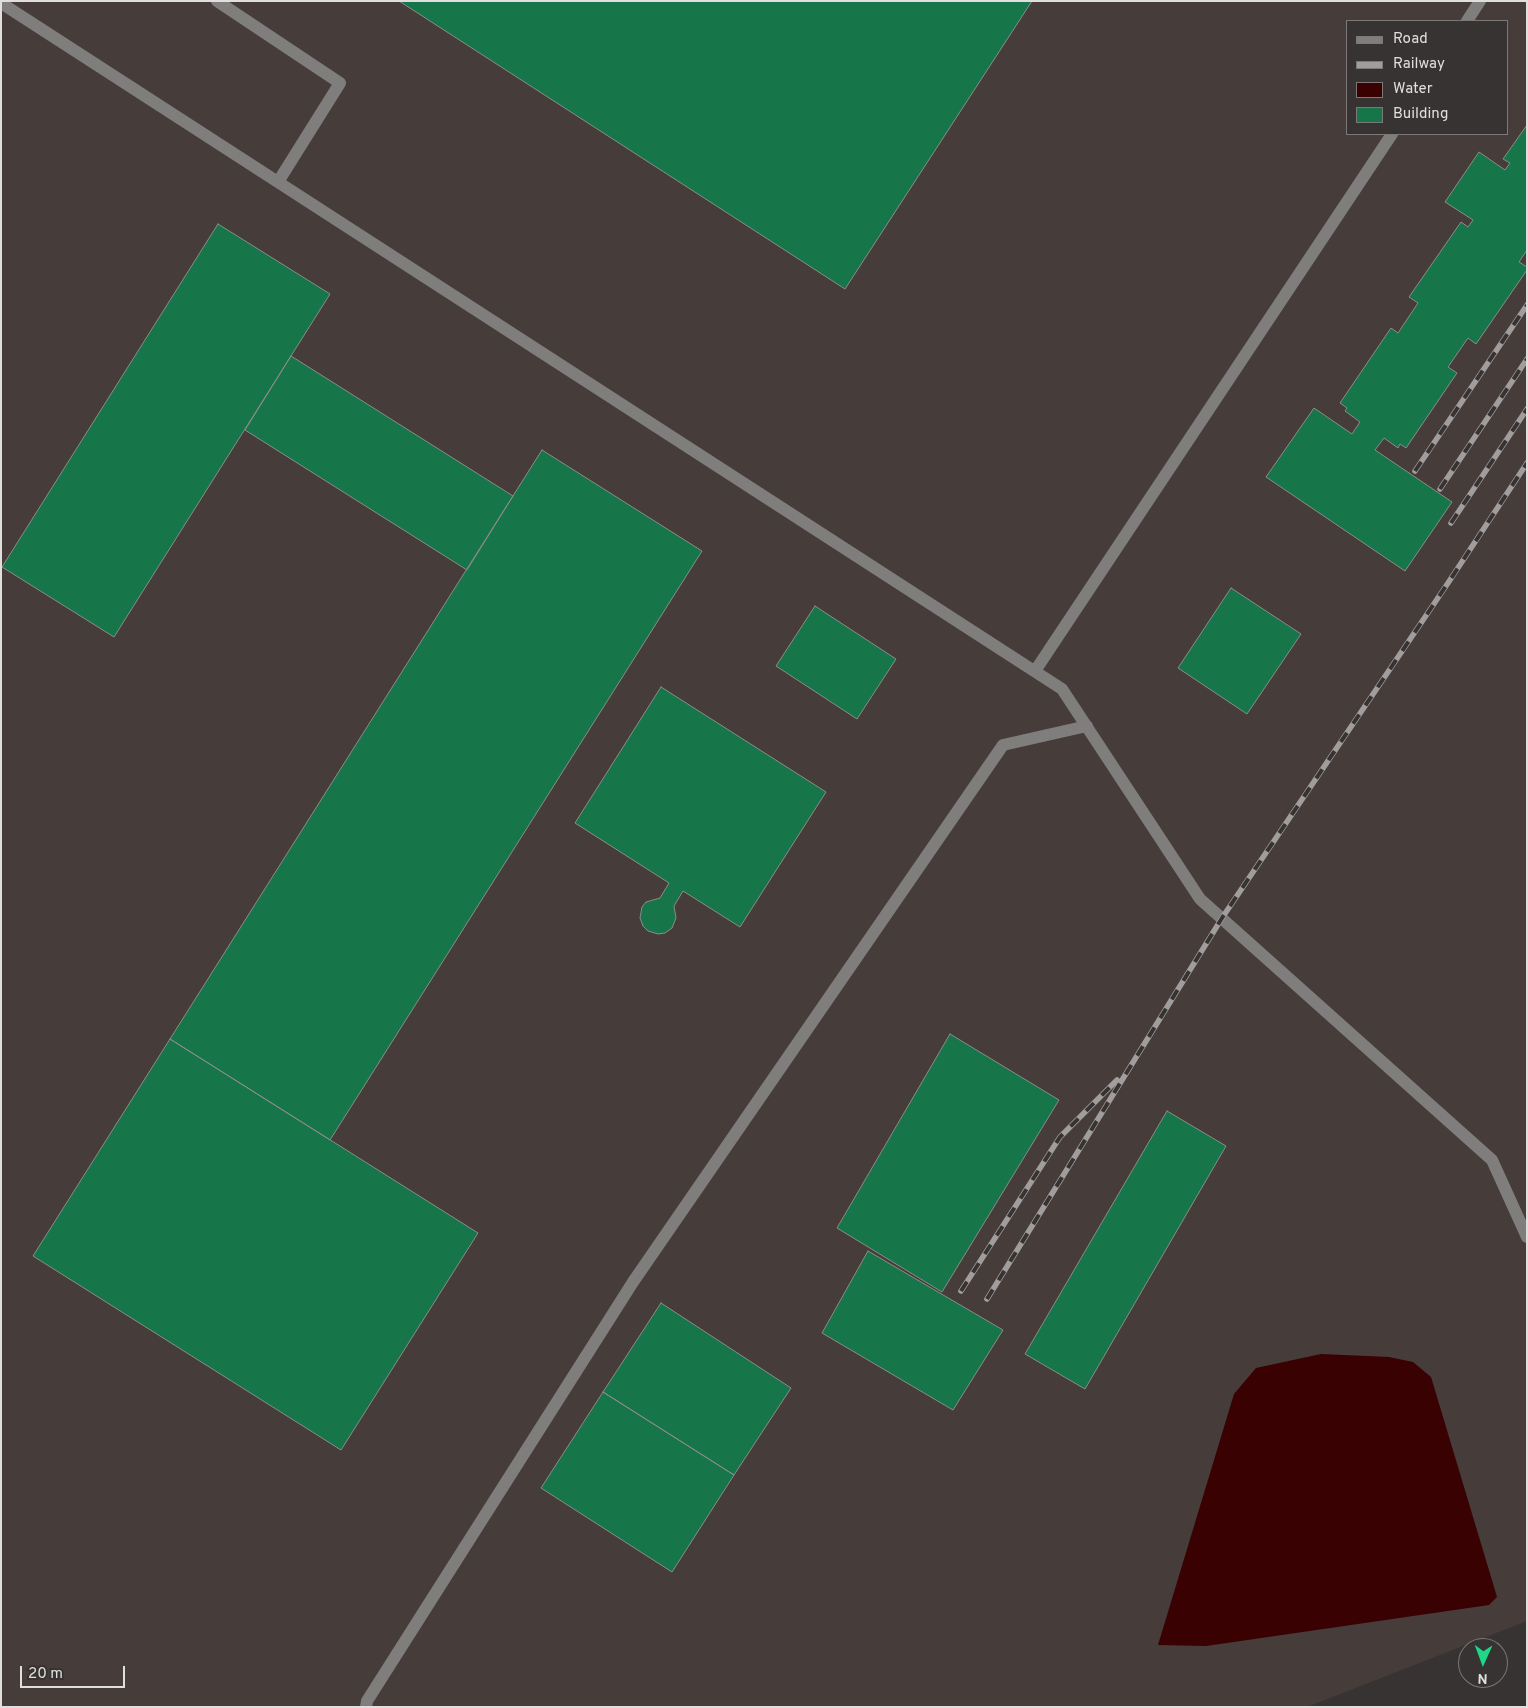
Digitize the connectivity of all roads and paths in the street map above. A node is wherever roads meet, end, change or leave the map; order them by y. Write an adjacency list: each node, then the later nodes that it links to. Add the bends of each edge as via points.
1 (217, 1): 6 (lane, via 340,83)
2 (1480, 1): 4 (lane)
3 (1, 3): 6 (lane)
4 (1468, 20)
5 (1391, 135): 7 (lane)
6 (278, 182): 7 (lane)
7 (1035, 671): 8 (lane, via 1062,689)
8 (1087, 726): 9 (lane, via 1200,899 1492,1160); 10 (lane, via 1003,745 633,1282)
9 (1527, 1237)
10 (366, 1707)

